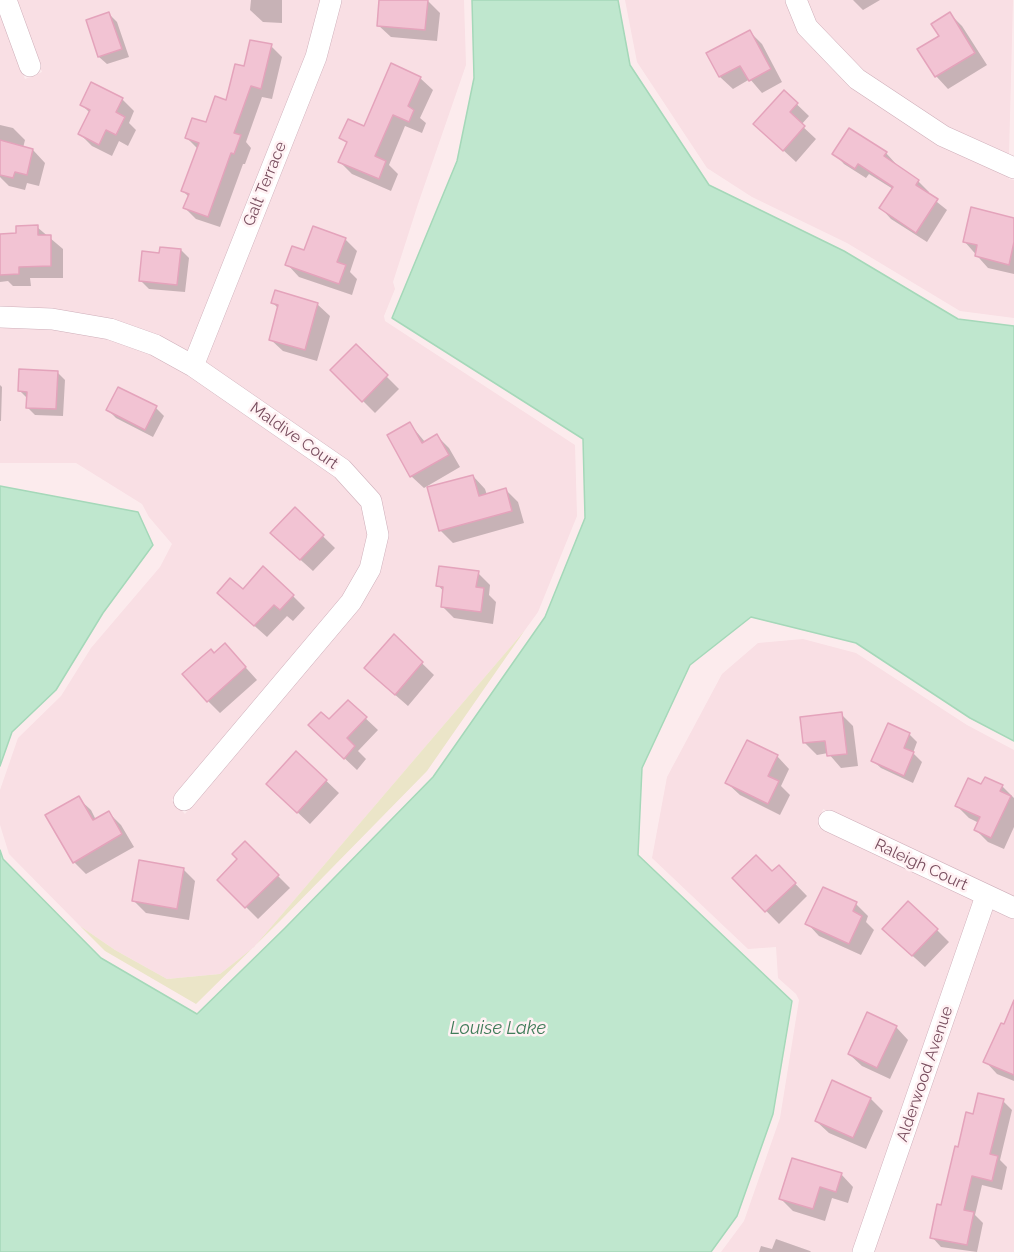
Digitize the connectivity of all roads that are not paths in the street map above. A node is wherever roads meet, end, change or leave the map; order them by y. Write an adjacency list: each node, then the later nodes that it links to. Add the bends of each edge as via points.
1 (6, 0): 4 (street)
2 (331, 0): 7 (street, Galt Terrace, via 316,57)
3 (796, 0): 5 (street, via 807,27 857,79 943,135)
4 (30, 66)
5 (1014, 168)
6 (0, 317): 7 (street, Maldive Court, via 52,319 110,328)
7 (193, 366): 8 (street, Maldive Court, via 342,469 371,501 378,535 370,569 351,602)
8 (184, 800)
9 (829, 821): 10 (street, Raleigh Court)
10 (986, 896): 11 (street, Raleigh Court); 12 (street, Alderwood Avenue)
11 (1014, 908)
12 (863, 1252)

